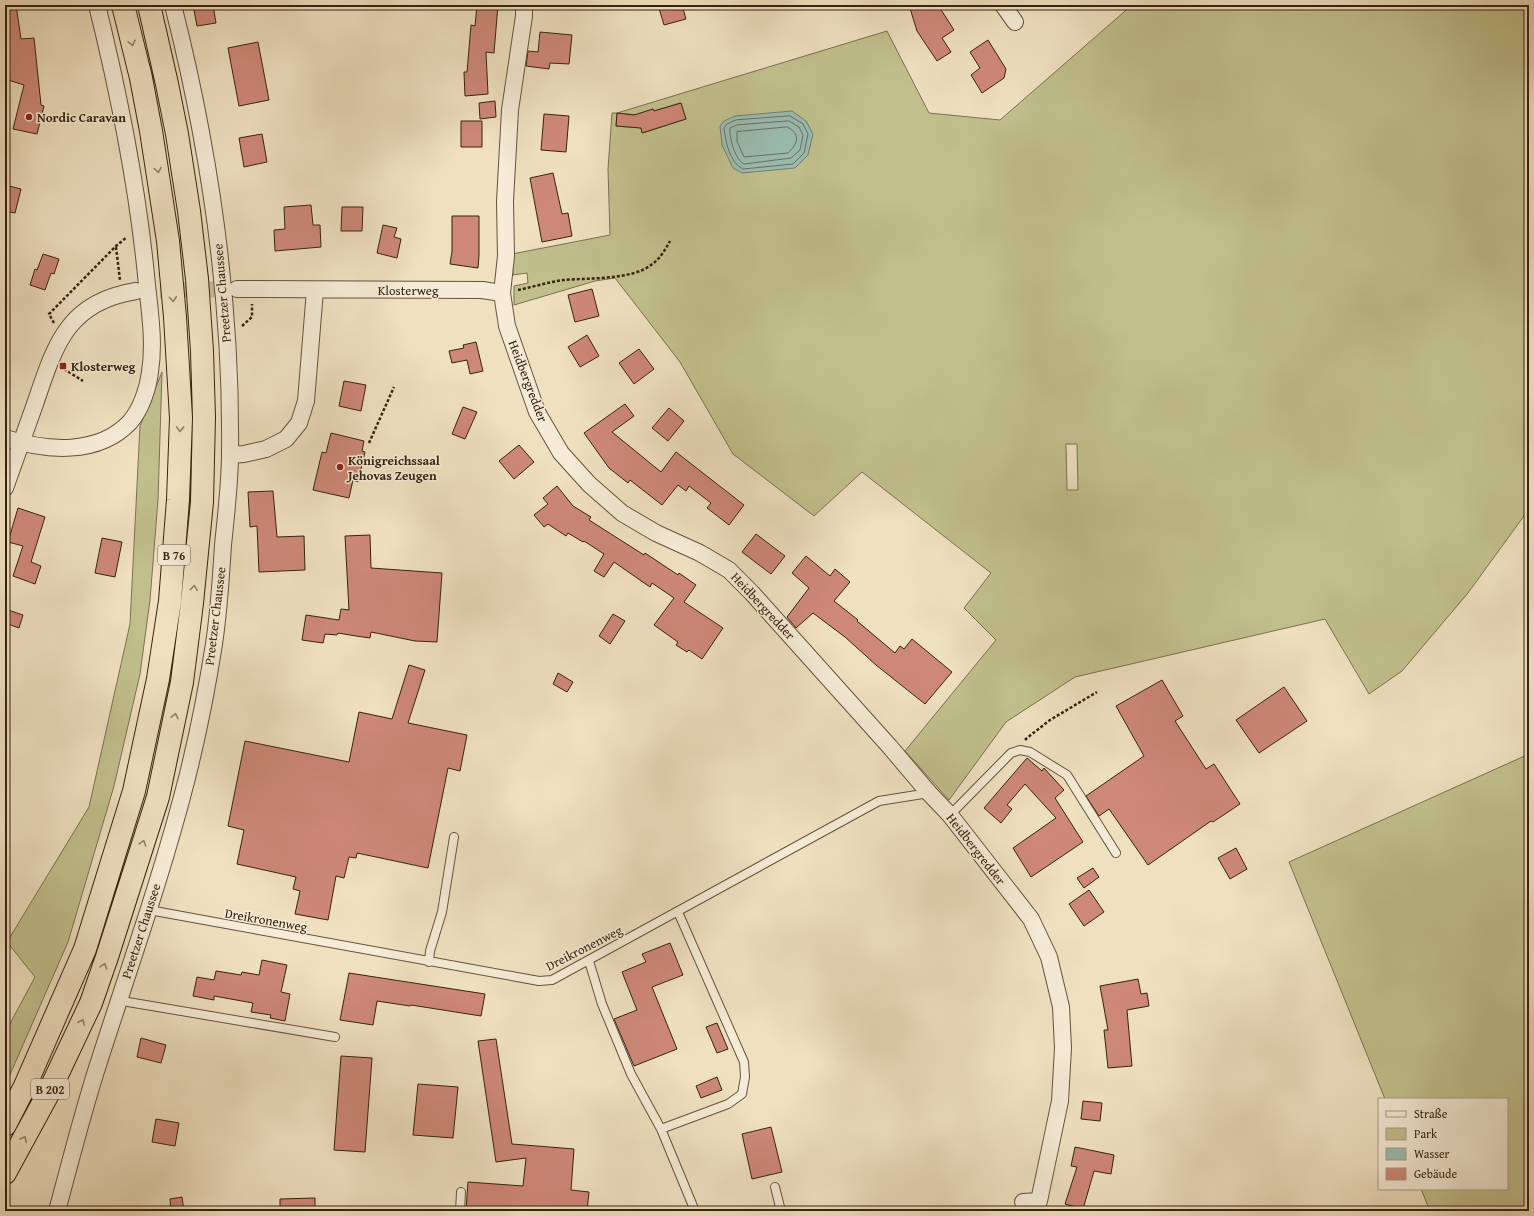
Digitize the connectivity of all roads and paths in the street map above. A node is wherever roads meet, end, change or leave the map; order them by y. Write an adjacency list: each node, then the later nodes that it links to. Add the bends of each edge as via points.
1 (97, 5): 21 (street, via 122,111 141,224 151,326 150,372 144,396 134,415 120,430 109,437 83,447 71,448)
2 (123, 5): 38 (highway, B 76, one-way to 38, via 151,131 168,241 175,316 181,418 170,601 158,678 134,791 88,941 25,1086)
3 (149, 5): 36 (highway, Preetzer Chaussee / B 76, one-way to 3, via 158,797 182,682 202,502 204,417 197,279 177,134)
4 (173, 5): 23 (street, Preetzer Chaussee, via 198,118 215,216 226,319)
5 (524, 5): 14 (street, Heidbergredder, via 510,110 505,201 506,256)
6 (1003, 5): 7 (street)
7 (1015, 22)
8 (127, 237): 10 (path)
9 (670, 241): 14 (path, via 662,256 637,272 562,281)
10 (116, 246): 13 (path); 16 (path, via 49,314)
11 (245, 289): 12 (street, Klosterweg); 15 (path, via 252,317)
12 (315, 290): 14 (street, Klosterweg, via 482,290); 23 (street, via 306,401 299,423 286,439 266,449)
13 (128, 292): 16 (street, via 90,307)
14 (502, 293): 27 (street, Heidbergredder, via 507,326 537,412 561,453 589,484 622,513 730,570 880,735)
15 (241, 327)
16 (62, 336): 17 (street)
17 (50, 361): 18 (path); 21 (street)
18 (83, 381)
19 (394, 387): 22 (path)
20 (5, 438): 21 (street)
21 (21, 443): 24 (street)
22 (369, 443)
23 (230, 455): 31 (street, Preetzer Chaussee, via 214,643 187,777)
24 (5, 488)
25 (1097, 692): 26 (path, via 1050,720 1026,738)
26 (1020, 750): 28 (lane, via 1011,753); 30 (lane, via 1030,752 1067,776)
27 (929, 793): 28 (street, Heidbergredder); 32 (lane, Dreikronenweg, via 879,802)
28 (950, 815): 43 (street, Heidbergredder, via 1031,919 1049,957 1061,1007 1063,1048 1060,1101 1039,1200)
29 (454, 837): 34 (lane, via 442,912)
30 (1116, 853)
31 (149, 910): 34 (lane, Dreikronenweg); 35 (street, Preetzer Chaussee)
32 (678, 912): 33 (lane, Dreikronenweg); 39 (lane, via 744,1062 745,1077 742,1094 728,1104)
33 (589, 960): 34 (lane, Dreikronenweg, via 552,980 539,981); 39 (lane, via 602,1004 628,1067)
34 (429, 962)
35 (119, 999): 37 (lane); 44 (street, Preetzer Chaussee)
36 (91, 1003): 40 (highway, Preetzer Chaussee / B 202, one-way to 36, via 48,1094)
37 (335, 1037)
38 (5, 1125)
39 (661, 1129): 46 (lane)
40 (5, 1173)
41 (775, 1187): 47 (lane)
42 (461, 1192): 45 (lane)
43 (1023, 1202)
44 (57, 1211)
45 (460, 1211)
46 (695, 1211)
47 (781, 1211)

